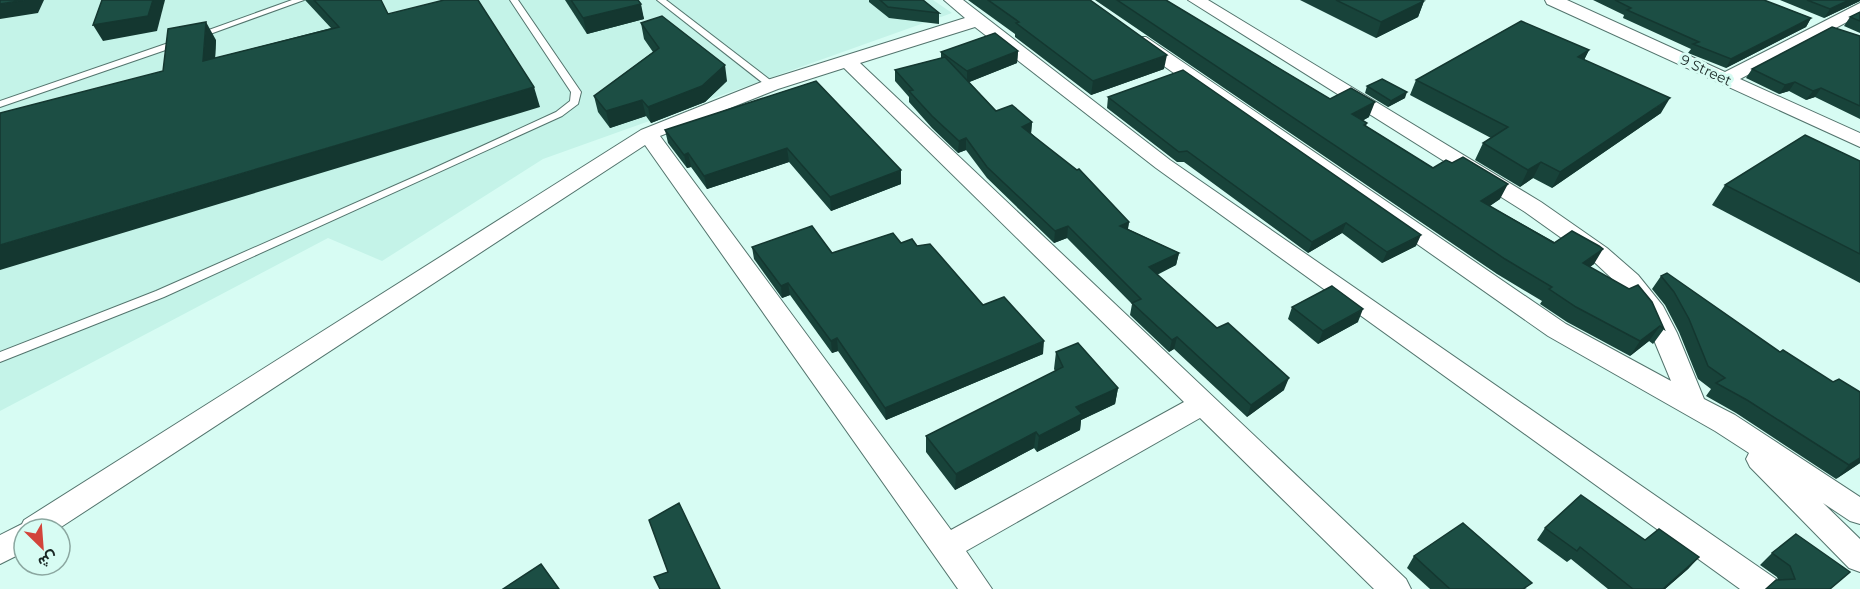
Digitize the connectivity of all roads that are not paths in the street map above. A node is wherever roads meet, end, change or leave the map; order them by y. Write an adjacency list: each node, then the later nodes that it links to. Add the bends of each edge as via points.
1 (514, 0): 21 (lane, via 576,92 575,102 560,114 160,294)
2 (661, 0): 17 (lane)
3 (952, 0): 9 (street)
4 (1196, 0): 23 (street, via 1533,207 1610,263 1655,314)
5 (1553, 0): 16 (street, 9 Street)
6 (293, 1): 18 (lane)
7 (1860, 8): 11 (street)
8 (1802, 18): 11 (street)
9 (978, 20): 13 (street); 31 (street, via 1099,101 1163,164)
10 (1118, 26): 14 (street)
11 (1824, 26): 12 (street); 16 (street)
12 (1842, 34)
13 (848, 62): 17 (street); 22 (street)
14 (1184, 71): 15 (street); 23 (street, via 1557,330)
15 (1163, 79)
16 (1726, 79): 20 (street, 9 Street)
17 (771, 86): 19 (street)
18 (0, 104)
19 (648, 134): 26 (street); 27 (street)
20 (1860, 141)
21 (0, 357)
22 (1202, 405): 27 (street); 30 (street)
23 (1693, 405): 24 (street)
24 (1725, 423): 25 (street); 28 (street)
25 (1860, 512)
26 (53, 517)
27 (945, 548): 29 (street)
28 (1860, 559)
29 (975, 589)
30 (1395, 589)
31 (1765, 589)

